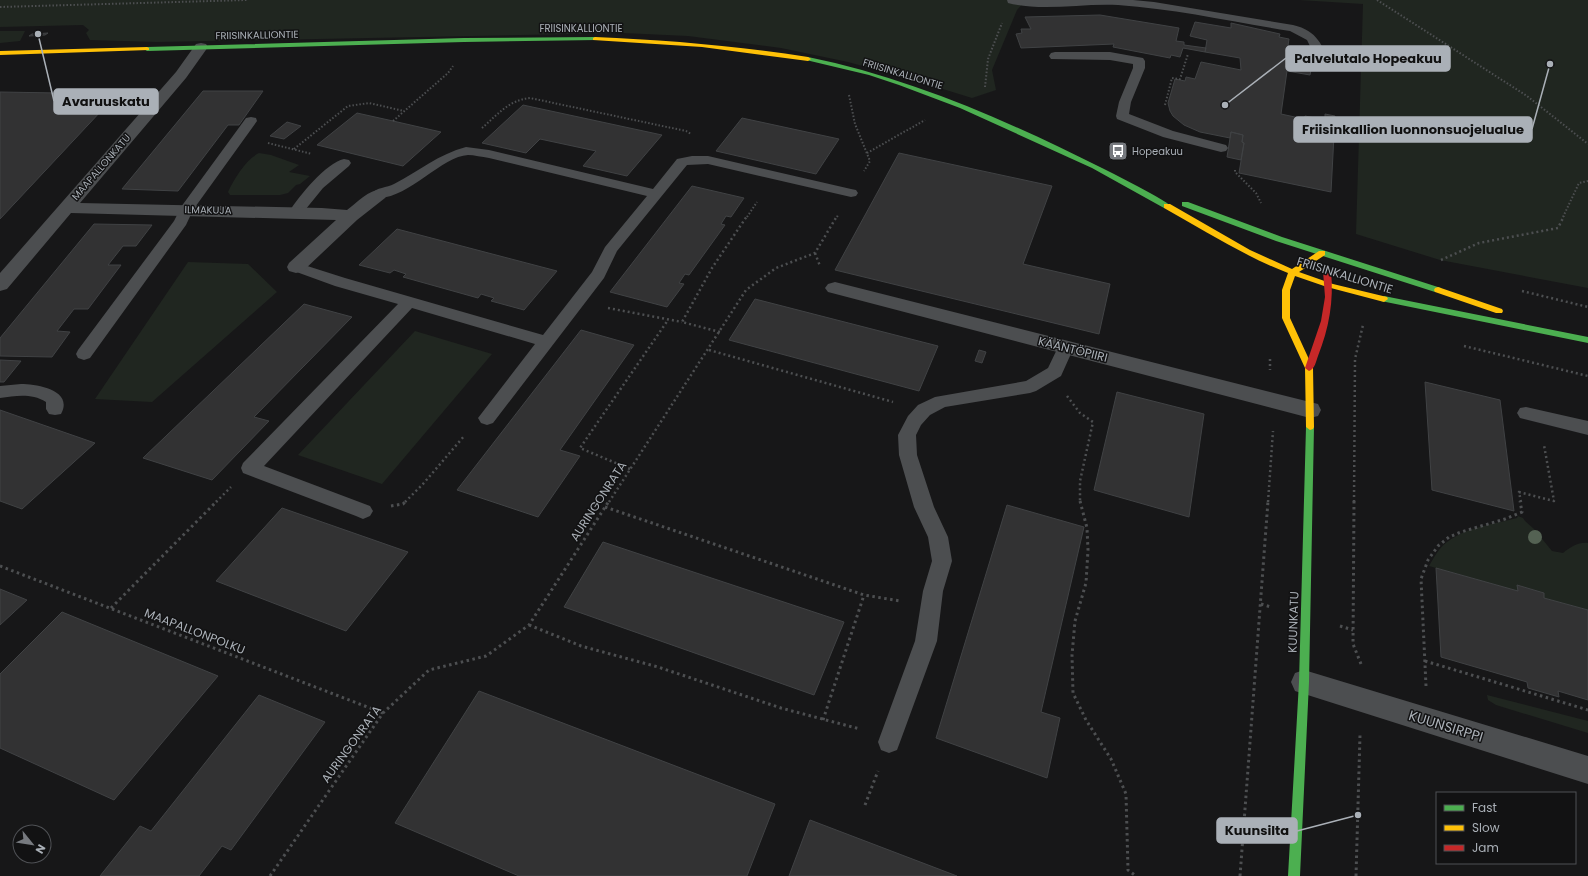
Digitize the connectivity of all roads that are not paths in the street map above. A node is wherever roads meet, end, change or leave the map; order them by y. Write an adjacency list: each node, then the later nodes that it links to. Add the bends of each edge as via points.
1 (1012, 0): 5 (lane, via 1154,5 1293,28 1312,37)
2 (201, 48): 3 (main road, FRIISINKALLIONTIE); 9 (main road, FRIISINKALLIONTIE, via 607,39 702,44 773,53 819,61 873,75 960,104); 13 (street, MAAPALLONKATU, via 181,75)
3 (0, 53)
4 (1055, 56): 7 (lane, via 1110,56 1139,61 1139,68 1122,116 1168,134)
5 (1325, 66)
6 (251, 121): 14 (lane)
7 (1222, 148)
8 (344, 163): 15 (lane, via 308,193)
9 (1135, 187): 17 (main road, FRIISINKALLIONTIE); 19 (main road, FRIISINKALLIONTIE, via 1188,219)
10 (851, 193): 12 (lane, via 708,160 692,160 682,162)
11 (379, 194): 12 (lane, via 398,188 448,157 466,151 489,154); 16 (street)
12 (656, 194): 26 (lane, via 610,250 599,274)
13 (65, 208): 14 (street, ILMAKUJA); 20 (street, MAAPALLONKATU)
14 (186, 210): 15 (street, ILMAKUJA); 28 (lane, via 180,222)
15 (296, 212): 16 (street, ILMAKUJA)
16 (351, 216): 18 (street)
17 (1322, 253): 19 (main road); 21 (main road, KUUNKATU); 24 (main road, FRIISINKALLIONTIE, via 1404,278)
18 (296, 267): 23 (lane)
19 (1292, 273): 21 (main road, FRIISINKALLIONTIE); 29 (main road, KUUNKATU, via 1286,290 1286,318)
20 (0, 285)
21 (1330, 285): 24 (main road, FRIISINKALLIONTIE, via 1399,304); 29 (main road, KUUNKATU, via 1327,324)
22 (835, 288): 27 (street, KÄÄNTÖPIIRI)
23 (409, 302): 26 (lane); 36 (lane, via 250,468)
24 (1566, 335): 25 (main road, FRIISINKALLIONTIE)
25 (1588, 340)
26 (547, 342): 34 (lane)
27 (1066, 347): 32 (street, KÄÄNTÖPIIRI); 38 (lane, via 1055,372 1030,387 941,401 924,410 914,421 907,435 908,455 924,507 938,537 942,561 926,641)
28 (84, 354)
29 (1309, 368): 32 (main road, KUUNKATU)
30 (0, 392): 31 (lane, via 21,389 44,392 54,399)
31 (55, 409)
32 (1310, 410): 37 (main road, KUUNKATU)
33 (1526, 413): 35 (lane)
34 (487, 418)
35 (1588, 428)
36 (364, 511)
37 (1304, 682): 39 (street, KUUNSIRPPI); 40 (main road, KUUNKATU)
38 (890, 741)
39 (1588, 770)
40 (1294, 876)

